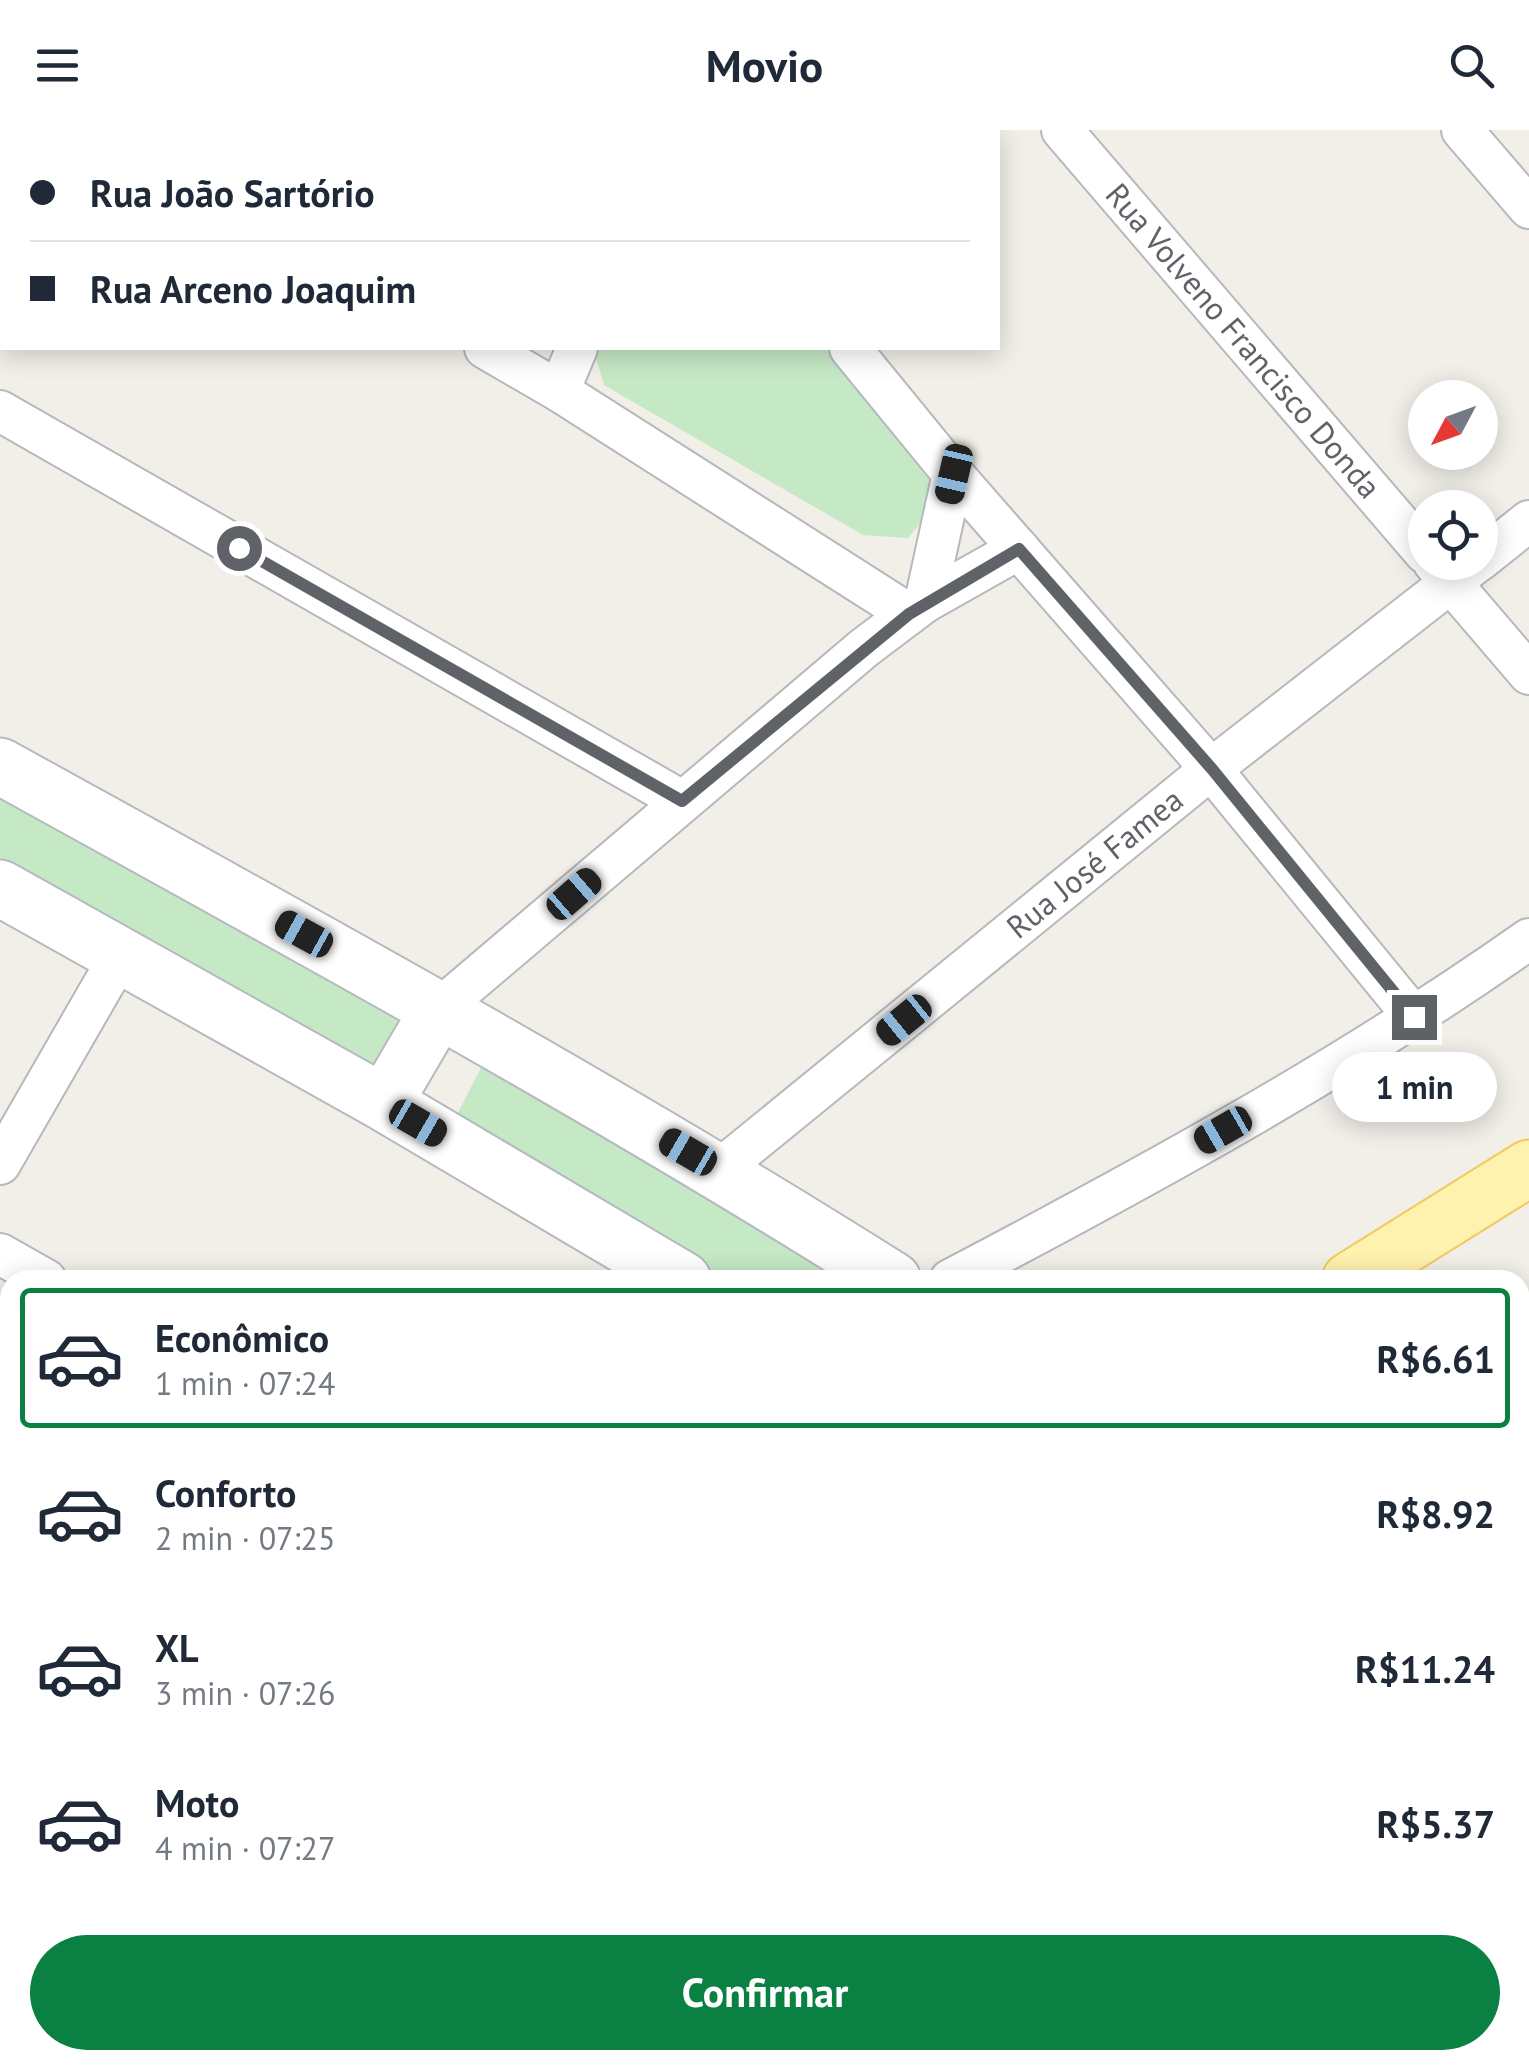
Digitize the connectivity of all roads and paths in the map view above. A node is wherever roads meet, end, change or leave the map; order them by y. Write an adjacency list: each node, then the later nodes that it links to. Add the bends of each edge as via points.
1 (1062, 130): 11 (street, Rua Volveno Francisco Donda)
2 (1483, 137): 3 (street)
3 (1529, 208)
4 (488, 350): 7 (street)
5 (577, 350): 7 (street)
6 (852, 350): 9 (street)
7 (559, 391): 16 (street)
8 (0, 411): 20 (street)
9 (954, 474): 13 (street); 16 (street)
10 (1529, 522): 12 (street, Rua José Famea)
11 (1408, 533)
12 (1498, 542)
13 (1019, 549): 16 (street); 19 (street)
14 (1444, 580): 19 (street, Rua José Famea)
15 (1468, 580): 17 (street)
16 (917, 608): 20 (street)
17 (1529, 674)
18 (0, 766): 24 (main road)
19 (1212, 769): 25 (street); 29 (street, Rua José Famea)
20 (682, 801): 24 (street)
21 (0, 888): 23 (main road)
22 (1529, 939): 25 (street)
23 (121, 954): 26 (main road); 27 (street)
24 (439, 1009): 26 (main road); 29 (main road)
25 (1414, 1017): 34 (street, via 1128,1187)
26 (384, 1103): 32 (main road)
27 (0, 1164)
28 (1529, 1168): 35 (main road)
29 (719, 1170): 33 (main road)
30 (0, 1254): 31 (street)
31 (28, 1270)
32 (667, 1270)
33 (877, 1270)
34 (969, 1270)
35 (1366, 1270)

